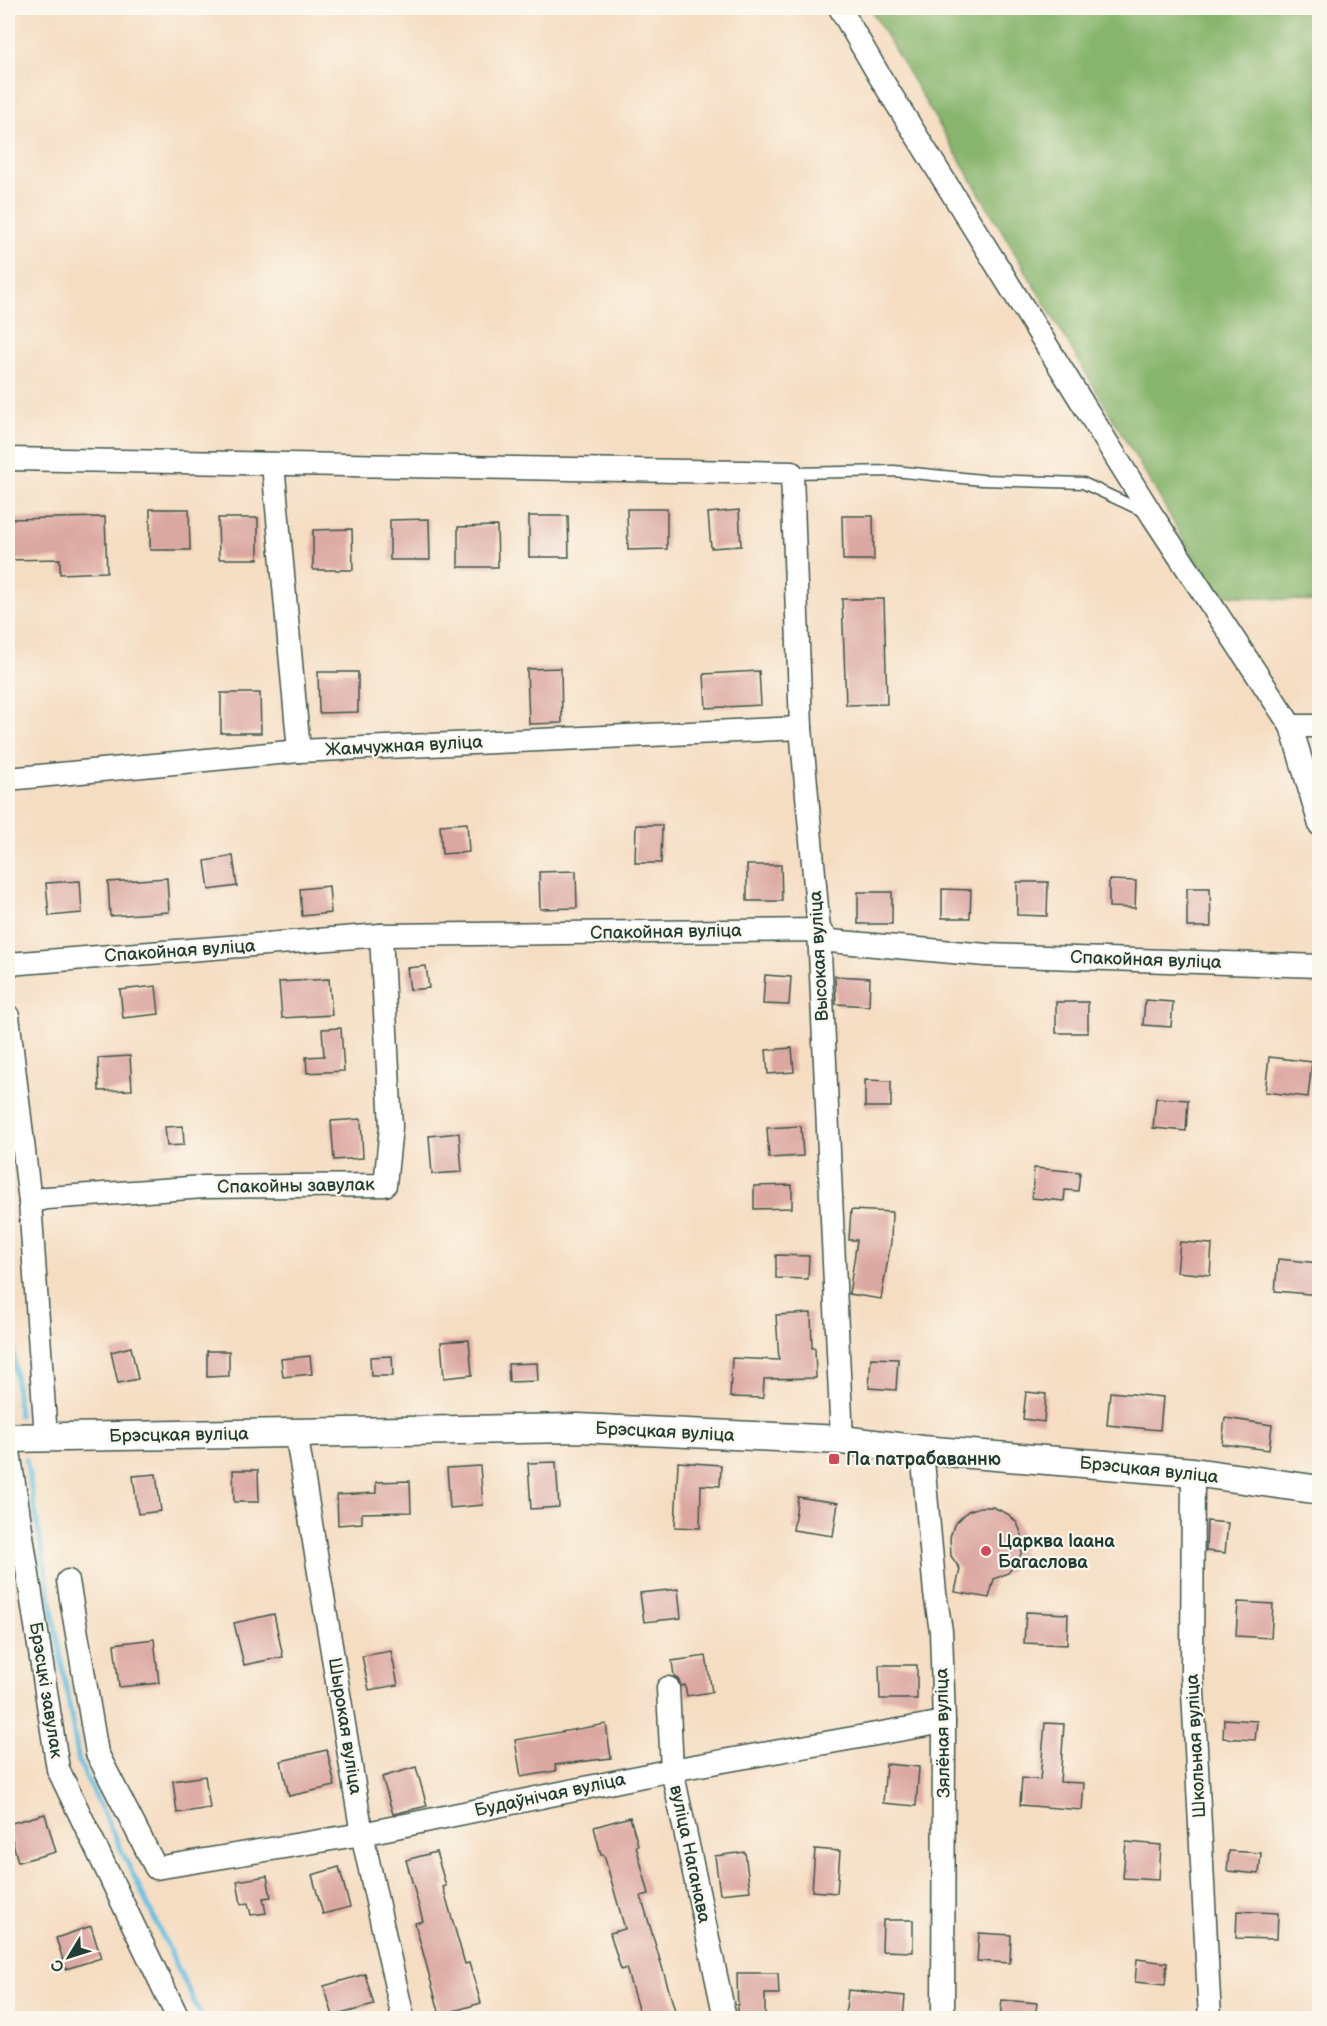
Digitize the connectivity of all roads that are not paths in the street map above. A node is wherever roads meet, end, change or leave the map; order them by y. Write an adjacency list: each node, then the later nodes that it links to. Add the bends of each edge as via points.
1 (840, 8): 5 (street)
2 (8, 459): 3 (street)
3 (273, 464): 4 (street); 9 (street)
4 (792, 472): 5 (lane, via 894,471 982,480 1083,483); 8 (street, Высокая вуліца)
5 (1152, 515): 6 (street)
6 (1291, 726): 7 (street); 11 (street)
7 (1320, 726)
8 (801, 728): 9 (street, Жамчужная вуліца); 12 (street, Высокая вуліца)
9 (299, 752): 10 (street, Жамчужная вуліца)
10 (8, 779)
11 (1320, 825)
12 (819, 930): 13 (street, Спакойная вуліца); 15 (street, Спакойная вуліца, via 830,941 986,955); 21 (street, Высокая вуліца)
13 (381, 935): 14 (street, Спакойная вуліца); 17 (street, Спакойны завулак, via 391,1127 385,1185 204,1187 47,1197)
14 (8, 964)
15 (1320, 966)
16 (8, 1016): 17 (street)
17 (30, 1202): 20 (street)
18 (296, 1432): 20 (street, Брэсцкая вуліца); 21 (street, Брэсцкая вуліца, via 578,1428); 30 (street, Шырокая вуліца)
19 (8, 1438): 20 (street, Брэсцкая вуліца)
20 (46, 1438)
21 (842, 1440): 23 (street, Брэсцкая вуліца)
22 (8, 1444): 31 (street, Брэсцкі завулак, via 58,1769)
23 (922, 1450): 24 (street, Брэсцкая вуліца); 28 (street, Зялёная вуліца, via 941,1631)
24 (1193, 1472): 25 (street, Брэсцкая вуліца); 35 (street, Школьная вуліца, via 1192,1672)
25 (1320, 1490)
26 (68, 1581): 30 (street, Будаўнічая вуліца, via 97,1753 156,1868)
27 (668, 1688): 29 (street, вуліца Наганава)
28 (944, 1722): 29 (street, Будаўнічая вуліца); 34 (street, Зялёная вуліца)
29 (672, 1770): 30 (street, Будаўнічая вуліца); 33 (street, вуліца Наганава)
30 (362, 1834): 32 (street, Шырокая вуліца)
31 (178, 2019)
32 (404, 2019)
33 (725, 2019)
34 (943, 2019)
35 (1210, 2019)

